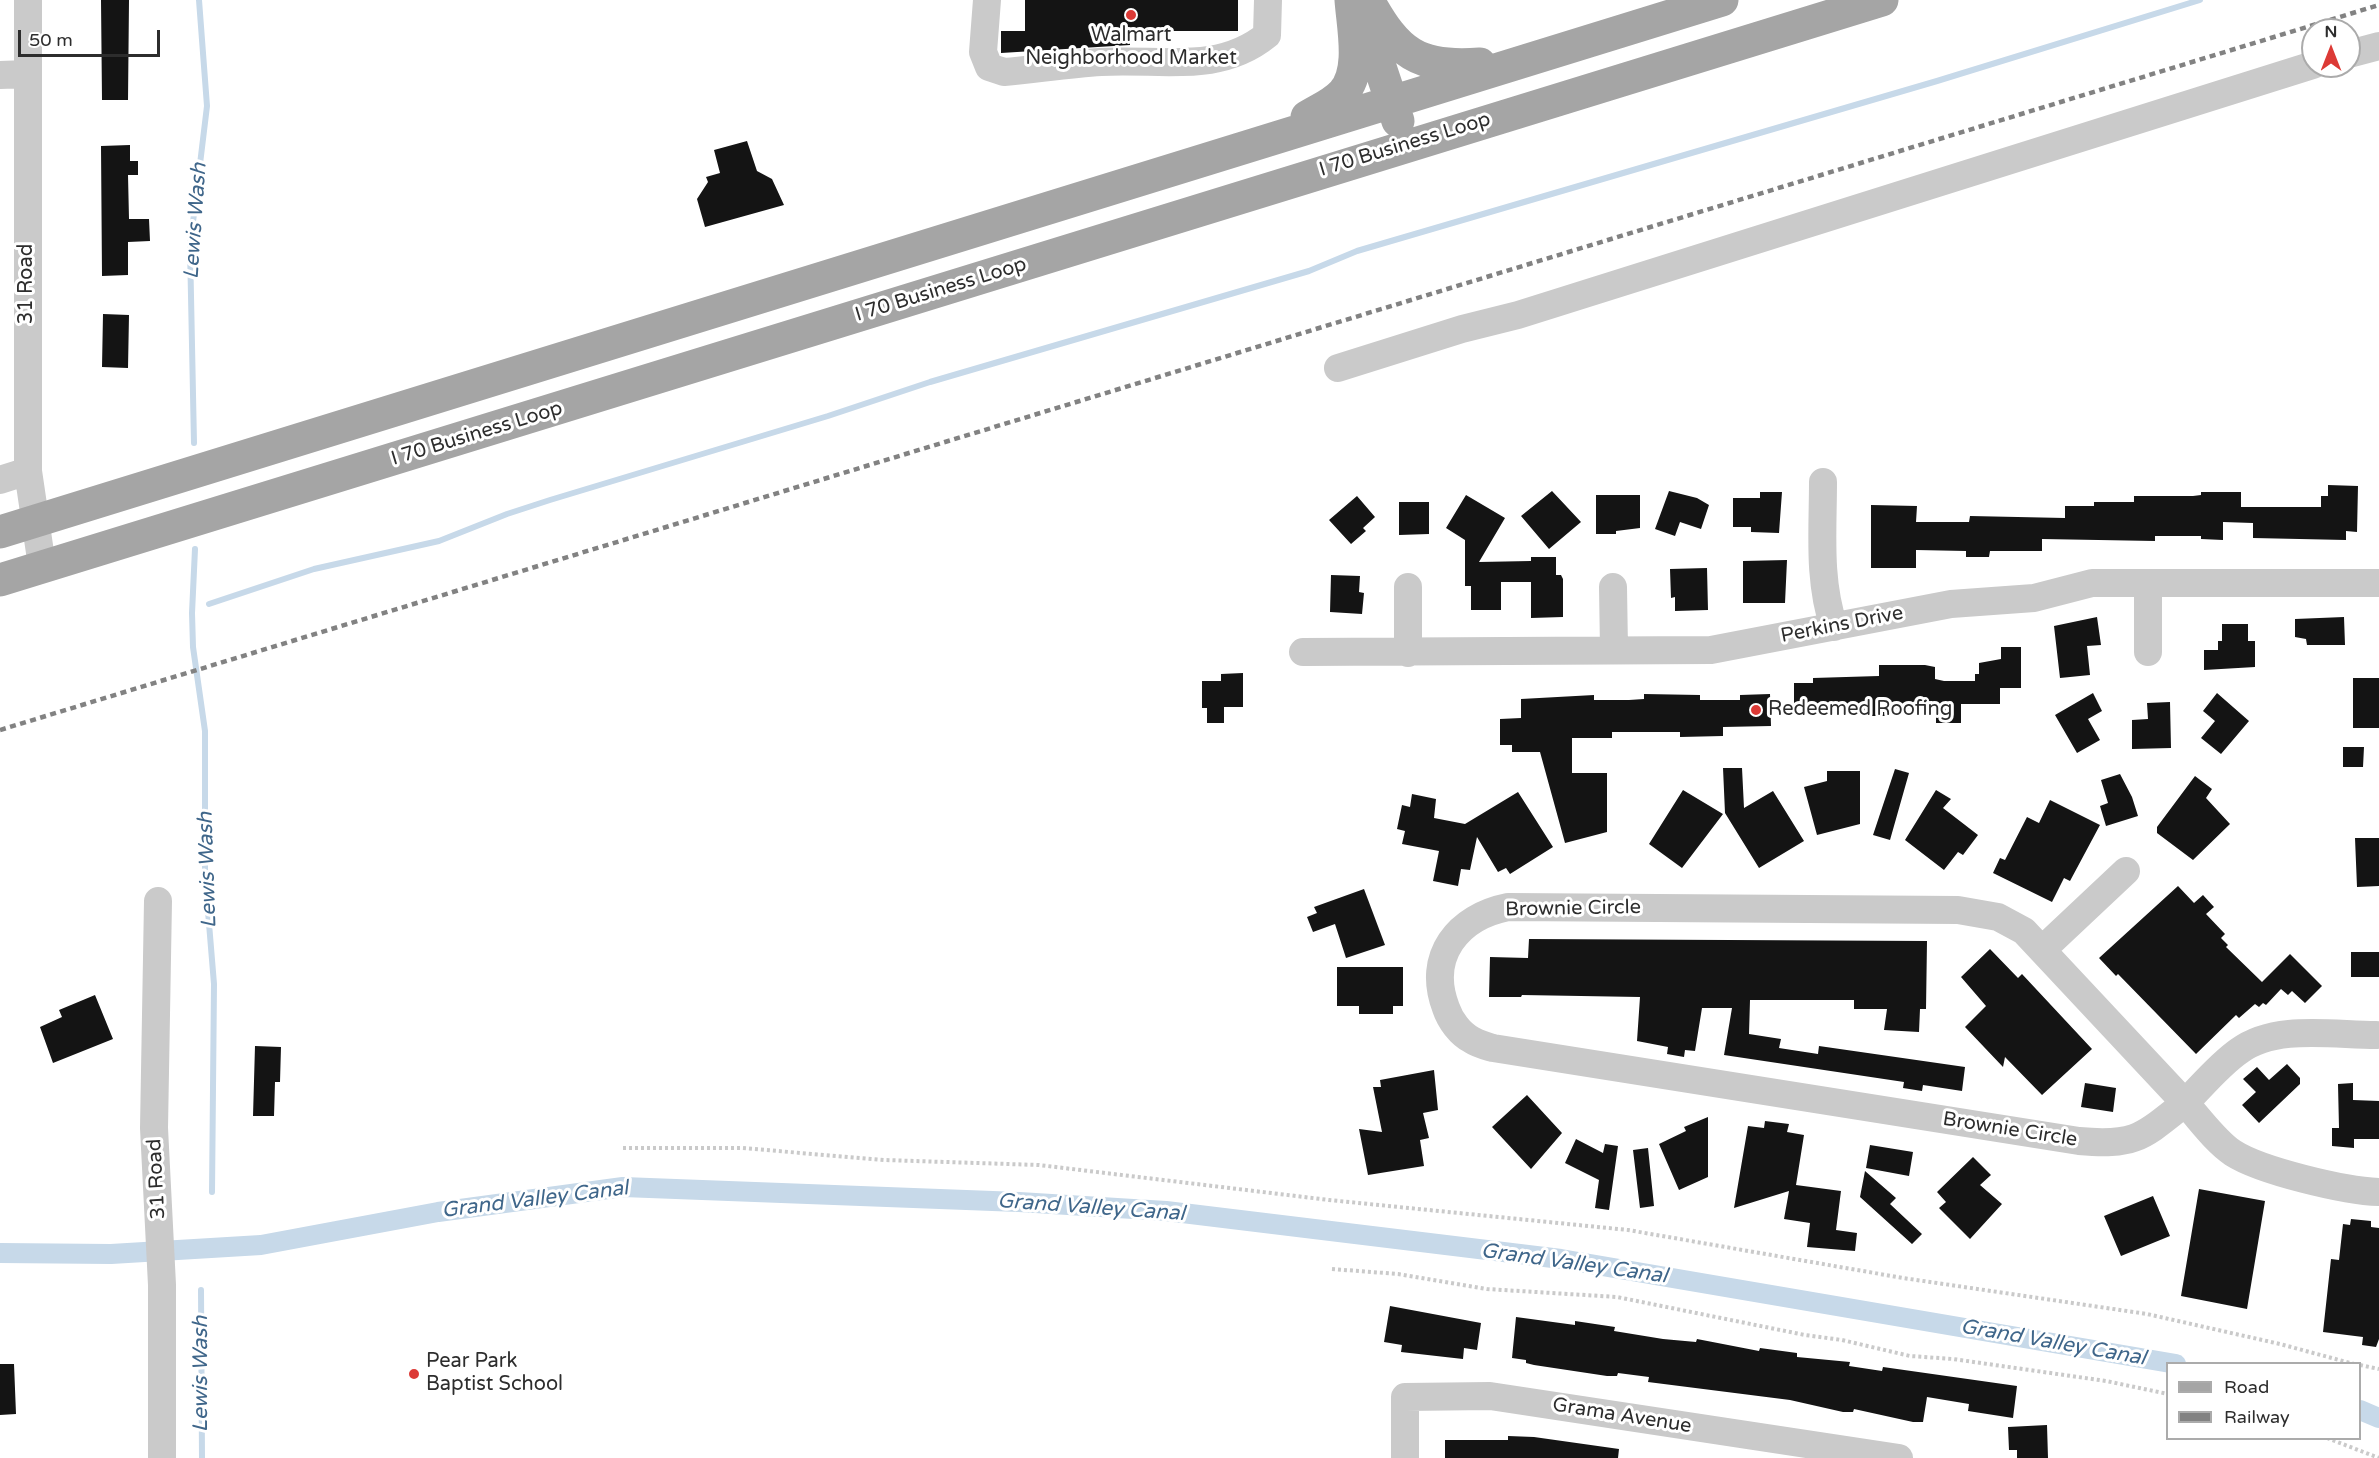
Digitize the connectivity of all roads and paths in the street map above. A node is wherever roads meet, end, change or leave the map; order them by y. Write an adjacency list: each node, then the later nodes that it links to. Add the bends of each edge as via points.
1 (27, 0): 13 (street, 31 Road)
2 (987, 0): 3 (street, via 983,51 989,67 1004,72 1102,62 1212,61 1250,49 1267,35)
3 (1268, 0)
4 (1351, 0): 16 (main road, via 1354,62 1342,94 1303,119)
5 (1358, 0): 14 (main road)
6 (1368, 0): 9 (main road, via 1398,45 1420,60 1435,64 1484,64)
7 (1722, 0): 9 (main road)
8 (1882, 0): 15 (main road, I 70 Business Loop)
9 (1593, 39): 14 (main road)
10 (2379, 46): 11 (street)
11 (2361, 51)
12 (2301, 69): 17 (street, via 2147,120)
13 (14, 74): 18 (street, 31 Road)
14 (1391, 101): 15 (main road); 16 (main road)
15 (1406, 145): 23 (main road, I 70 Business Loop)
16 (1199, 160): 21 (main road)
17 (1338, 368)
18 (28, 471): 19 (street); 21 (street, 31 Road)
19 (0, 480)
20 (1823, 482): 29 (street, via 1823,580)
21 (35, 521): 22 (main road); 23 (street, 31 Road)
22 (0, 532)
23 (42, 566): 24 (main road, I 70 Business Loop)
24 (0, 580)
25 (2148, 583): 26 (street, Perkins Drive); 29 (street, Perkins Drive, via 2092,583 2034,598 1951,604); 32 (street)
26 (2379, 583)
27 (1408, 587): 33 (street)
28 (1613, 587): 30 (street)
29 (1834, 627): 30 (street, Perkins Drive, via 1711,650)
30 (1614, 649): 33 (street, Perkins Drive)
31 (1303, 652): 33 (street, Perkins Drive)
32 (2148, 652)
33 (1408, 653)
34 (2126, 870): 36 (street)
35 (158, 901): 47 (street, 31 Road, via 154,1128 162,1285)
36 (2042, 950): 38 (street, Brownie Circle); 38 (street, Brownie Circle, via 2024,931 2007,921 1968,910 1508,907 1471,920 1457,933 1444,955 1439,981 1448,1014 1458,1029 1471,1040 1493,1048 2097,1143 2115,1144 2145,1134)
37 (2376, 1035): 38 (street, via 2264,1038 2239,1051)
38 (2185, 1103): 40 (street, Brownie Circle, via 2232,1152 2247,1160 2338,1187)
39 (623, 1148): 42 (path, via 742,1148 884,1160 1039,1165 1628,1230 1902,1278 2147,1314)
40 (2379, 1192)
41 (1332, 1269): 45 (path, via 1398,1274 1487,1289 1617,1297 1910,1356 2106,1381)
42 (2347, 1362)
43 (2361, 1365): 44 (path)
44 (2379, 1369)
45 (2166, 1394)
46 (2332, 1440): 50 (path)
47 (162, 1458)
48 (1405, 1458): 49 (street, Grama Avenue, via 1405,1397 1490,1396)
49 (1899, 1458)
50 (2379, 1458)

